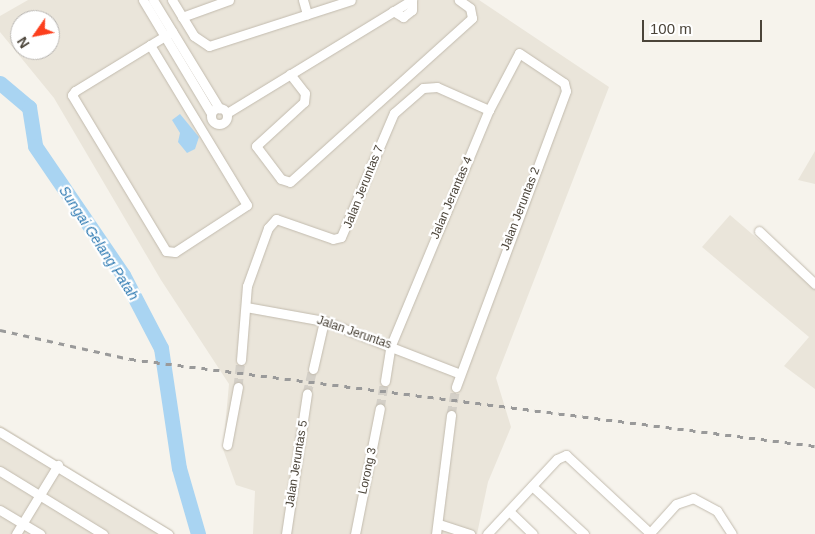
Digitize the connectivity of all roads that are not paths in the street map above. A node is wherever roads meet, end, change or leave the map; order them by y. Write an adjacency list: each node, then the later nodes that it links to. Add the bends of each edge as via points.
1 (143, 0): 11 (street)
2 (153, 0): 11 (street)
3 (172, 0): 10 (street)
4 (229, 0): 10 (street)
5 (302, 0): 9 (street)
6 (351, 0): 9 (street)
7 (412, 0): 14 (street, via 412,10 404,17 393,11)
8 (459, 0): 14 (street, via 473,13 472,18 290,182 281,179 256,149 304,102 305,93)
9 (308, 14): 10 (street, via 209,46 201,43)
10 (182, 17)
11 (168, 34): 12 (street); 15 (street); 17 (street)
12 (150, 45): 12 (street, via 72,94 166,250 175,252 247,205)
13 (519, 53): 16 (street, Jalan Jerantas 4); 25 (street, Jalan Jeruntas 2, via 564,83 566,91)
14 (290, 74): 15 (street)
15 (223, 110): 17 (street); 17 (street, via 221,124 213,122)
16 (489, 110): 20 (street, Jalan Jeruntas 7, via 437,88 423,88 394,114 345,232 333,239 276,219 268,228 247,286); 22 (street, Jalan Jerantas 4)
17 (211, 113)
18 (759, 231): 19 (street)
19 (815, 284)
20 (246, 307): 21 (street, Jalan Jeruntas); 23 (street)
21 (324, 321): 22 (street, Jalan Jeruntas); 24 (street)
22 (391, 345): 25 (street, Jalan Jeruntas); 26 (street)
23 (241, 360)
24 (313, 369)
25 (458, 372): 27 (street, Jalan Jeruntas 2)
26 (385, 380)
27 (456, 386)
28 (238, 387): 33 (street)
29 (307, 394): 46 (street, Jalan Jeruntas 5)
30 (380, 408): 47 (street, Lorong 3)
31 (452, 415): 41 (street)
32 (0, 432): 34 (street)
33 (227, 445)
34 (58, 465): 37 (street); 45 (street)
35 (0, 471): 37 (street)
36 (532, 486): 39 (street); 52 (street); 53 (street, via 557,459 566,456)
37 (41, 494): 40 (street); 44 (street)
38 (0, 510): 40 (street)
39 (509, 511): 50 (street); 51 (street)
40 (22, 523): 42 (street); 43 (street)
41 (439, 524): 48 (street); 49 (street)
42 (16, 534)
43 (40, 534)
44 (102, 534)
45 (168, 534)
46 (286, 534)
47 (355, 534)
48 (436, 534)
49 (470, 534)
50 (487, 534)
51 (533, 534)
52 (584, 534)
53 (650, 534): 54 (street, via 676,504 693,498 717,511)
54 (732, 534)

